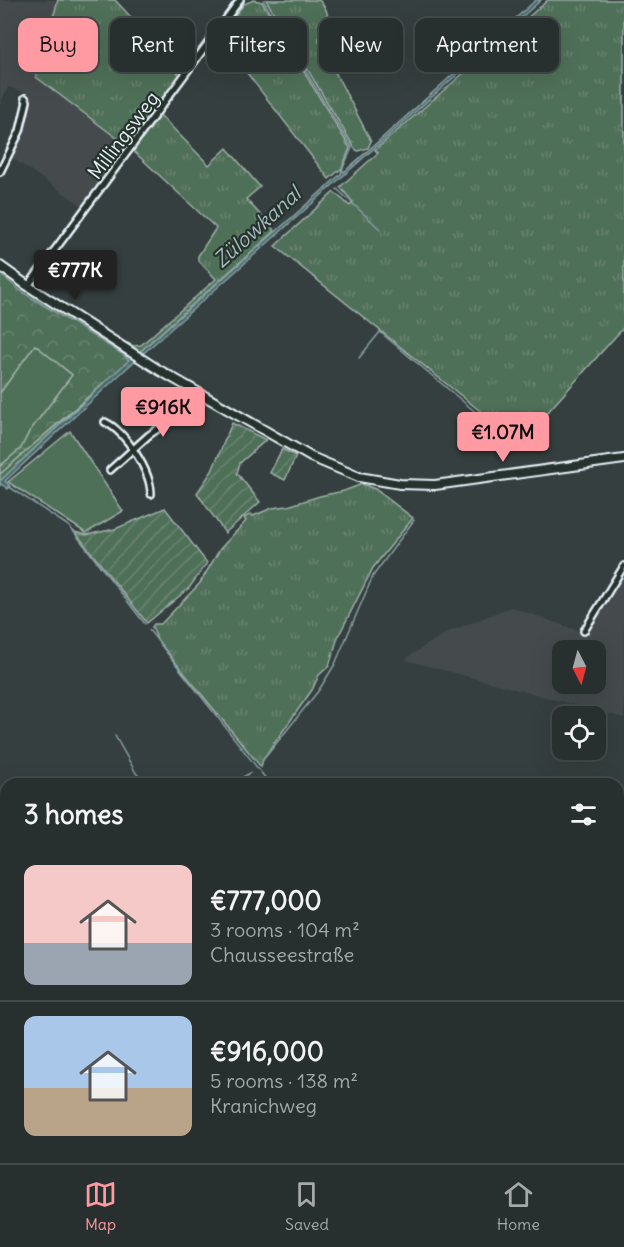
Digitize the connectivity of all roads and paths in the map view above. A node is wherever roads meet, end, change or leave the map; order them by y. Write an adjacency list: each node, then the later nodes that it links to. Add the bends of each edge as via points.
1 (240, 0): 5 (street, Millingsweg)
2 (25, 98): 3 (street, via 20,131)
3 (0, 172)
4 (0, 266): 5 (street)
5 (28, 286): 6 (street)
6 (197, 392): 8 (street, via 184,411); 9 (street, via 311,457 372,480 435,485)
7 (105, 422): 8 (street)
8 (134, 449): 10 (street); 11 (street, via 151,485)
9 (624, 459)
10 (110, 470)
11 (151, 494)
12 (624, 566): 13 (street)
13 (584, 631)

